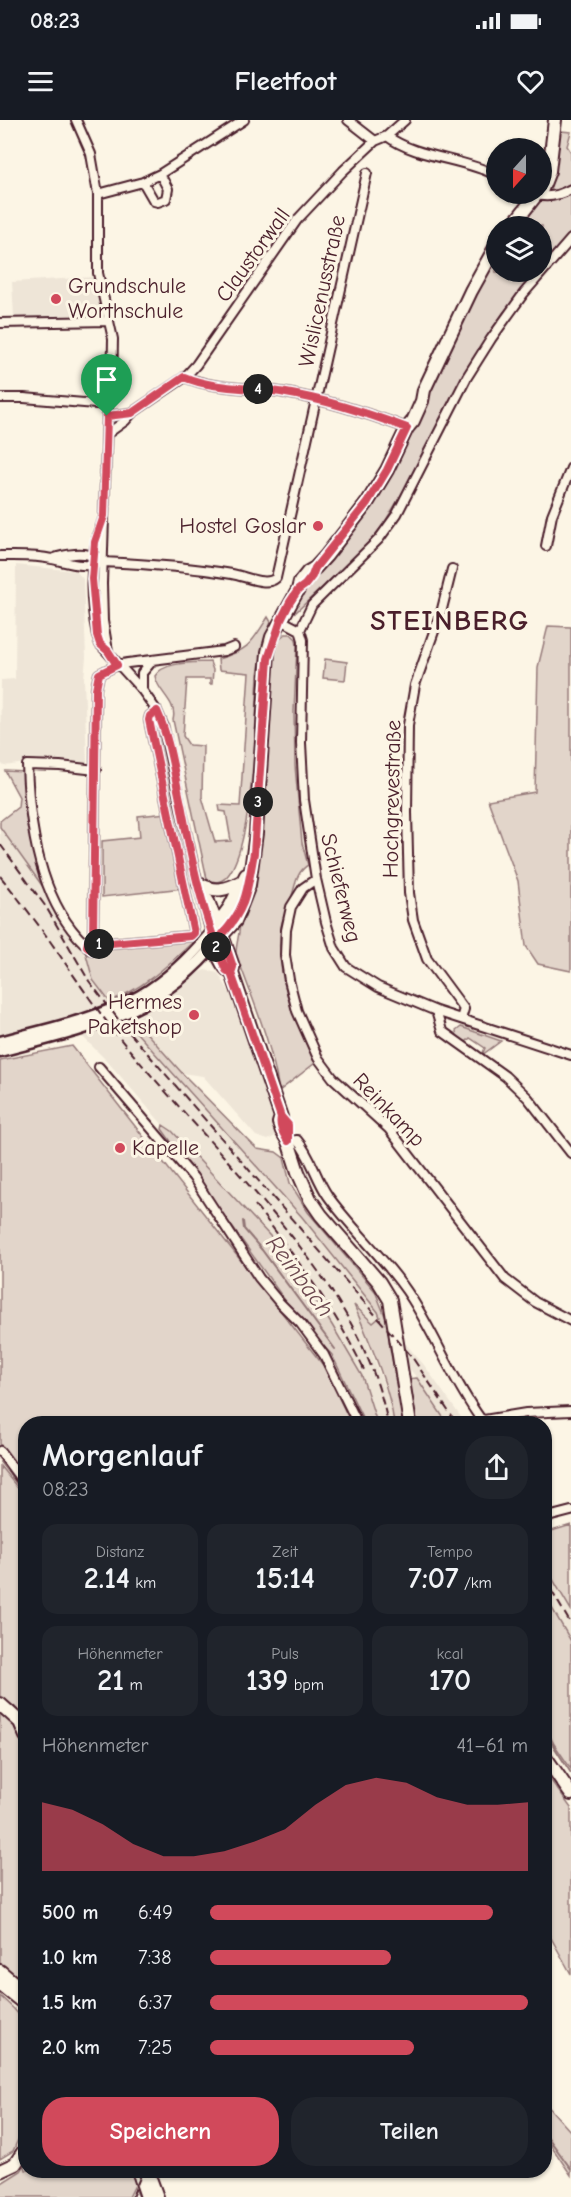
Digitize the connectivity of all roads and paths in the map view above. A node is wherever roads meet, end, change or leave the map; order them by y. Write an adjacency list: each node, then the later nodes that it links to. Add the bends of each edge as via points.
1 (76, 120): 14 (street, via 91,154)
2 (244, 120): 11 (street)
3 (348, 120): 8 (street)
4 (405, 120): 6 (street, Claustorwall)
5 (555, 120): 7 (main road)
6 (387, 136): 8 (street, Claustorwall); 9 (street, via 400,145)
7 (552, 140)
8 (375, 141): 20 (street, Claustorwall, via 297,220)
9 (486, 171)
10 (367, 173): 22 (street, Wislicenusstraße)
11 (160, 174): 12 (street); 12 (street, via 169,192 162,201 152,199)
12 (143, 182): 14 (street)
13 (571, 189): 15 (street)
14 (98, 194): 18 (street, via 98,273)
15 (552, 196)
16 (571, 239): 38 (street, via 491,339 467,377 397,514 379,539 312,605)
17 (486, 264): 26 (main road, via 417,398)
18 (109, 321): 19 (street); 23 (street, via 113,339 112,371 105,396)
19 (0, 323)
20 (184, 377): 22 (street, via 198,383); 24 (street, Claustorwall)
21 (0, 398): 23 (street)
22 (317, 399): 26 (street); 34 (street, Wislicenusstraße, via 282,557 273,581)
23 (108, 405): 25 (street)
24 (132, 413): 25 (street, Claustorwall); 27 (street, Claustorwall)
25 (107, 416): 27 (street)
26 (407, 428): 37 (main road, via 367,503 298,590)
27 (107, 434): 29 (street)
28 (571, 468): 30 (street, via 552,515)
29 (104, 516): 31 (street); 34 (street)
30 (546, 546)
31 (93, 555): 33 (street, via 64,554); 34 (street); 35 (street)
32 (0, 556): 33 (street)
33 (52, 559): 35 (street)
34 (103, 562): 35 (street); 40 (street, via 103,621)
35 (92, 566): 40 (street, via 95,627 100,644)
36 (452, 569): 53 (street, Hochgrevestraße, via 415,685 408,725 407,813 413,920 427,959 464,1009)
37 (281, 620): 38 (street); 46 (main road, via 268,659)
38 (300, 630): 47 (street, Schieferweg, via 303,792)
39 (234, 647): 41 (street)
40 (108, 651): 42 (street)
41 (153, 660): 42 (street); 43 (street, via 142,673)
42 (117, 665): 43 (street); 45 (street, via 99,674 97,682)
43 (142, 690): 44 (street)
44 (157, 711): 49 (street, via 171,755); 51 (street, via 149,720 194,933 156,940)
45 (96, 770): 51 (street); 51 (street, via 27,765 32,828 44,873 68,926 78,938)
46 (251, 866): 48 (main road); 50 (main road, via 249,885 235,921)
47 (316, 879): 52 (street, Schieferweg, via 334,948 346,967 378,987); 60 (street, Reinkamp, via 303,888 291,907 285,955 297,1011 318,1058 333,1078 389,1129 505,1279 535,1302)
48 (243, 881): 49 (main road, via 220,891); 50 (main road)
49 (199, 884): 50 (street, via 210,901)
50 (217, 934): 54 (main road, via 161,982 128,1003); 55 (main road, via 200,961 167,990 132,1011); 58 (main road, via 233,967 231,973 281,1117 288,1125)
51 (93, 942)
52 (436, 1011): 53 (street, Schieferweg); 59 (street, via 442,1031 520,1090)
53 (461, 1019): 56 (street, Schieferweg)
54 (0, 1042)
55 (0, 1051)
56 (571, 1054)
57 (99, 1066): 62 (street, via 193,1177 259,1278 324,1355)
58 (288, 1141): 63 (main road, via 310,1199 390,1300); 64 (street, via 297,1140 302,1145 330,1199 396,1275)
59 (571, 1153)
60 (571, 1321)
61 (571, 1411): 65 (street)
62 (354, 1416)
63 (409, 1416)
64 (479, 1416)
65 (508, 1416)
66 (0, 1451): 67 (street)
67 (18, 1475)
68 (571, 1511): 69 (street)
69 (552, 1516)
70 (0, 1704): 71 (main road)
71 (18, 1720)
72 (552, 1767): 73 (main road)
73 (571, 1794)
74 (0, 1971): 76 (main road)
75 (0, 1983): 77 (main road)
76 (18, 1993)
77 (18, 1997)
78 (18, 2160): 79 (main road)
79 (0, 2170)
80 (141, 2178): 82 (main road)
81 (150, 2178): 83 (main road)
82 (147, 2197)
83 (157, 2197)

